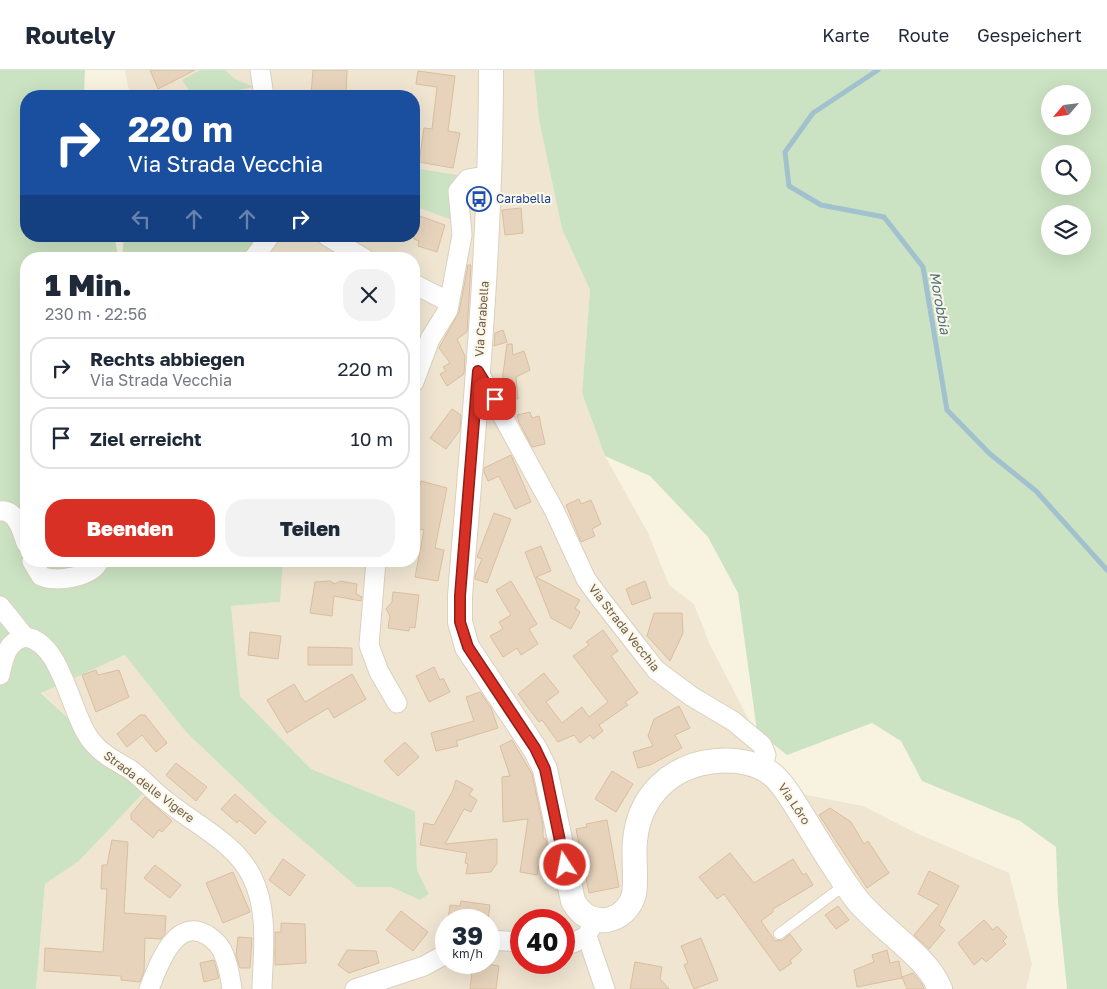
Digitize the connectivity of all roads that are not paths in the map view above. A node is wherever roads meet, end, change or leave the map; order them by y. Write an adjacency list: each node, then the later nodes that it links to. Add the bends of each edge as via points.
1 (260, 70): 3 (street)
2 (491, 70): 4 (street, Via Carabella)
3 (263, 90)
4 (491, 175): 8 (street, via 468,179 458,191 462,235); 10 (street, Via Carabella)
5 (337, 242): 6 (street)
6 (353, 252)
7 (420, 287): 8 (street)
8 (450, 302): 9 (street)
9 (420, 366)
10 (478, 371): 20 (street, Via Strada Vecchia, via 598,597 656,670 762,745 766,755); 22 (street, Via Carabella, via 460,596 461,630 472,655 541,760 552,796 573,901)
11 (0, 511): 12 (street, via 14,516)
12 (20, 530)
13 (36, 567): 14 (street, via 41,576 56,579 89,572)
14 (94, 567)
15 (376, 567): 19 (street, via 369,645 379,672)
16 (0, 606): 17 (street, Strada delle Vigere)
17 (25, 637): 18 (street, via 7,649); 28 (street, Strada delle Vigere, via 38,641 47,651 67,686 81,727 96,746 207,830 248,870 256,885 262,913)
18 (0, 675)
19 (397, 703)
20 (762, 768): 21 (street, Via Lôro, via 781,782); 22 (street, Via Lôro, via 743,762 711,761 686,768 666,779 651,795 638,825 634,854 636,883 632,902 618,918)
21 (846, 884): 23 (lane); 31 (street, Via Lôro, via 876,921 929,969)
22 (590, 928): 24 (street); 30 (street)
23 (779, 934)
24 (575, 941)
25 (435, 960): 29 (street)
26 (149, 989): 27 (street, via 167,950 181,933 190,929 203,932 218,943 225,955)
27 (232, 989)
28 (262, 989)
29 (355, 989)
30 (605, 989)
31 (940, 989)

